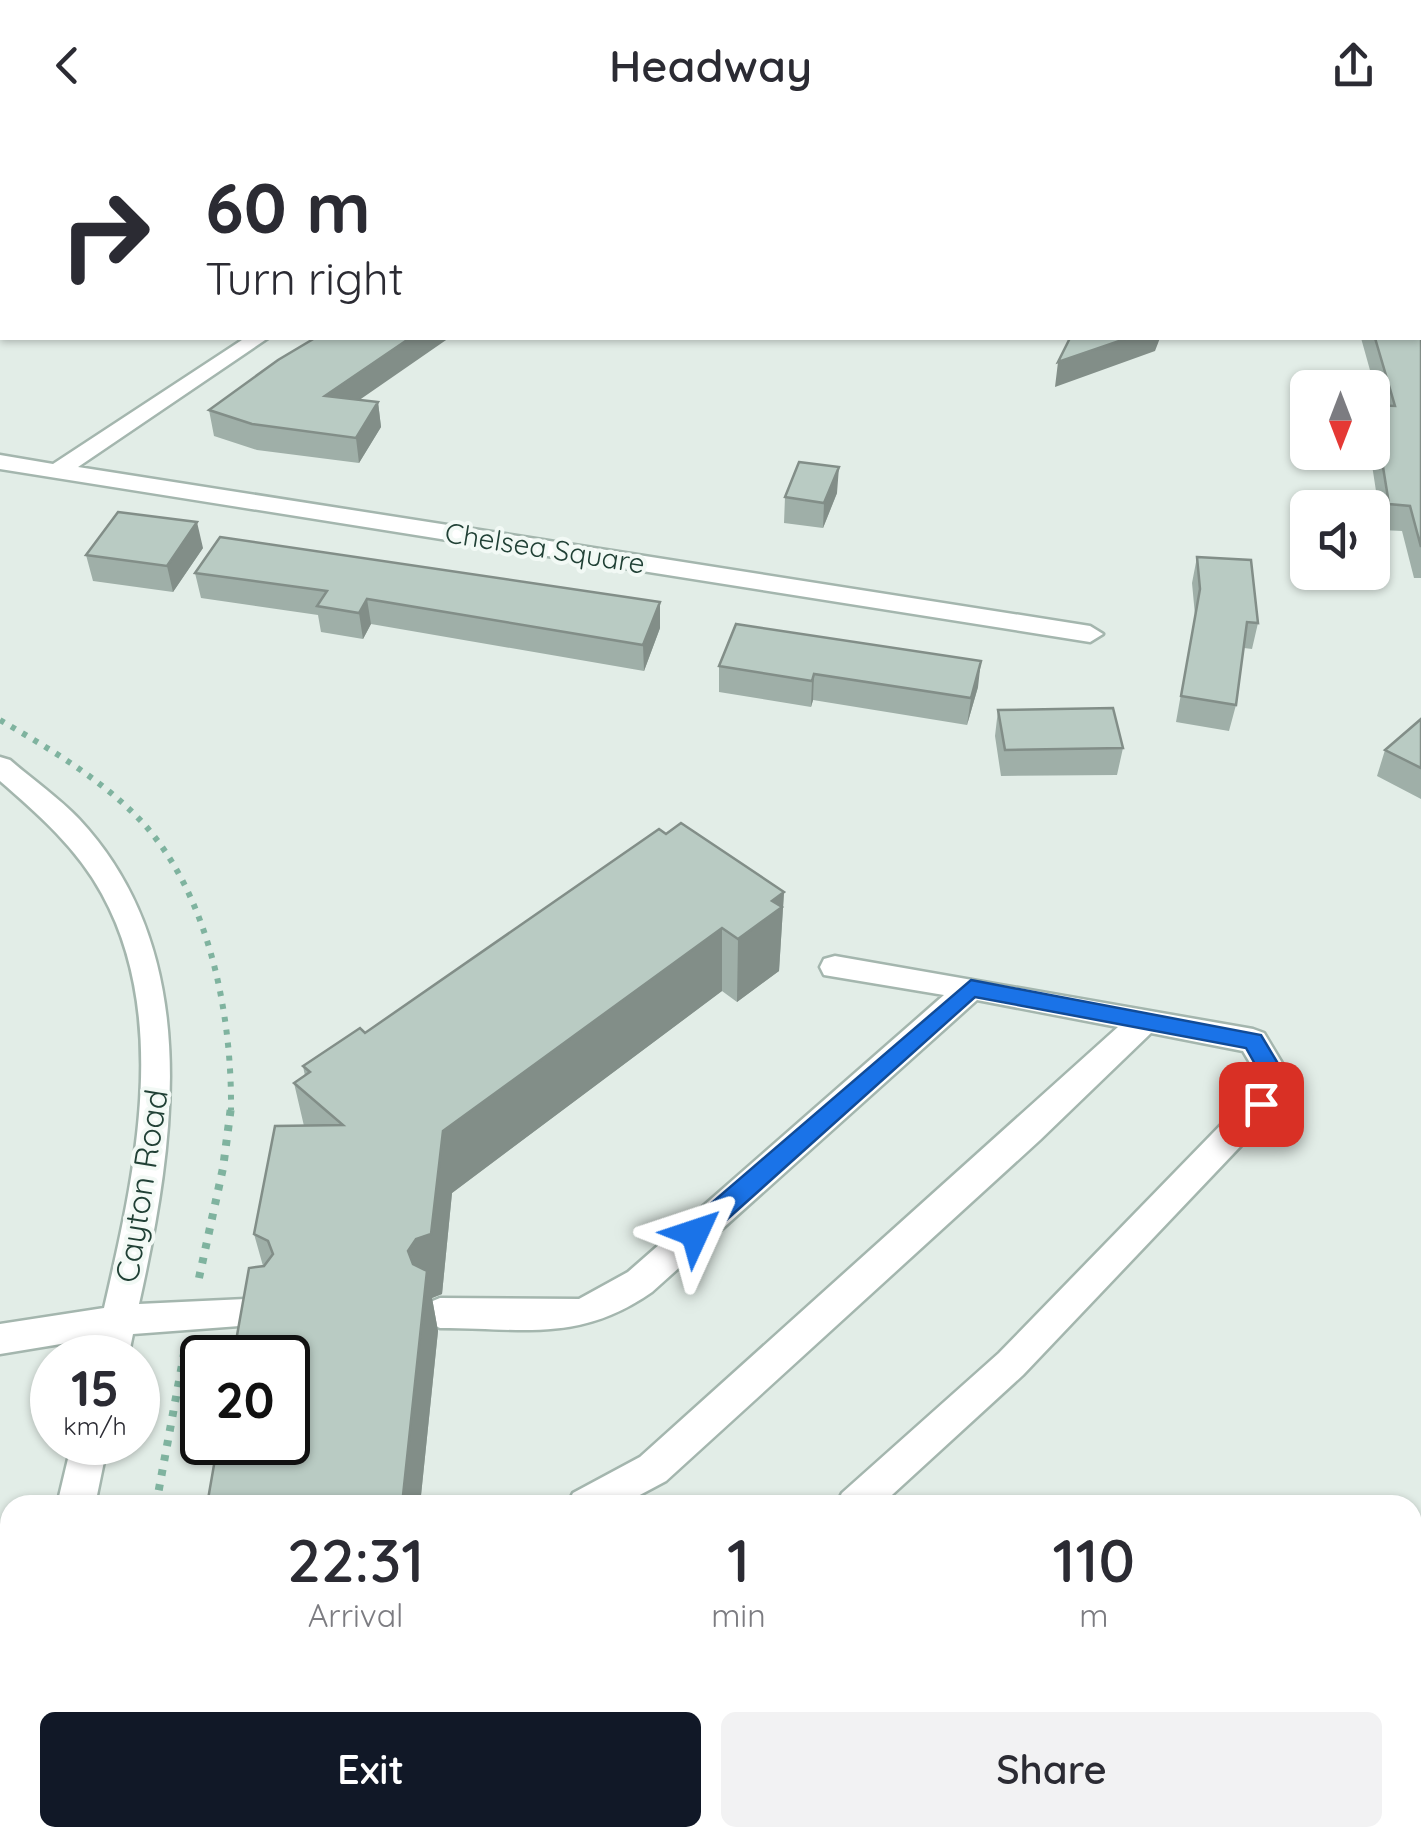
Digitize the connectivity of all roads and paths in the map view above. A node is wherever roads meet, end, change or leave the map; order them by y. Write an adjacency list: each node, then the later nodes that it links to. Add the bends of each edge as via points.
1 (255, 340): 3 (street)
2 (0, 462): 3 (street, Chelsea Square)
3 (57, 471): 4 (street, Chelsea Square)
4 (1090, 634)
5 (0, 766): 11 (street, Cayton Road, via 62,818 100,867 134,931 152,994 160,1065 156,1142)
6 (835, 966): 7 (street)
7 (971, 988): 8 (street); 10 (street, via 608,1304 579,1314)
8 (1145, 1020): 16 (street, via 653,1468); 17 (street, via 1253,1041 1272,1072 1261,1104 1012,1364)
9 (269, 1313): 11 (street)
10 (440, 1313)
11 (118, 1320): 12 (street, Cayton Road); 13 (street)
12 (115, 1335)
13 (0, 1339)
14 (85, 1465): 15 (street)
15 (78, 1495)
16 (604, 1495)
17 (866, 1495)

